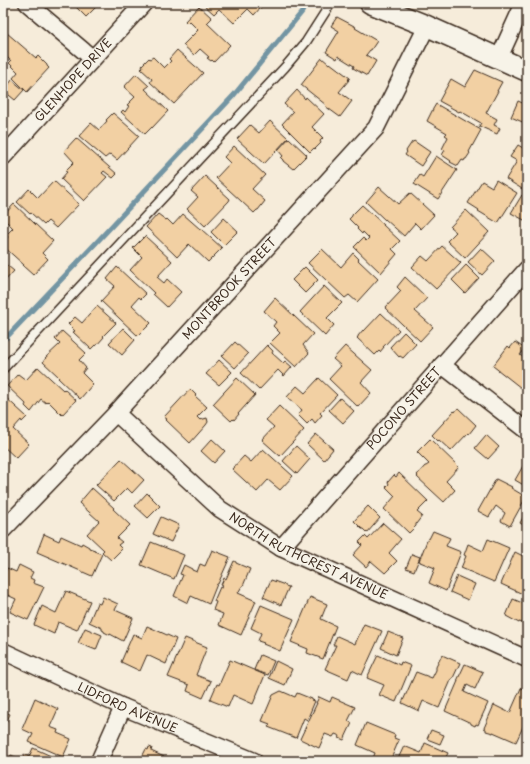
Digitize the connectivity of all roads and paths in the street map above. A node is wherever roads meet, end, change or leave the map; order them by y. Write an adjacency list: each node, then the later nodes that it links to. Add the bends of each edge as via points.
1 (27, 3): 7 (street)
2 (144, 3): 7 (street, GLENHOPE DRIVE)
3 (331, 3): 13 (lane, via 306,42 285,67)
4 (370, 3): 6 (street)
5 (524, 3): 8 (street)
6 (427, 26): 8 (street); 14 (street, MONTBROOK STREET, via 376,128)
7 (92, 58): 10 (street, GLENHOPE DRIVE)
8 (499, 58): 9 (street)
9 (527, 70)
10 (3, 157)
11 (527, 269): 12 (street, POCONO STREET)
12 (442, 365): 15 (street); 17 (street, POCONO STREET)
13 (3, 369)
14 (116, 413): 16 (street, MONTBROOK STREET); 17 (street, NORTH RUTHCREST AVENUE, via 220,509)
15 (527, 431)
16 (3, 530)
17 (281, 548): 19 (street, NORTH RUTHCREST AVENUE)
18 (3, 651): 20 (street, LIDFORD AVENUE)
19 (527, 659)
20 (123, 707): 21 (street); 22 (street, LIDFORD AVENUE)
21 (99, 761)
22 (254, 761)

